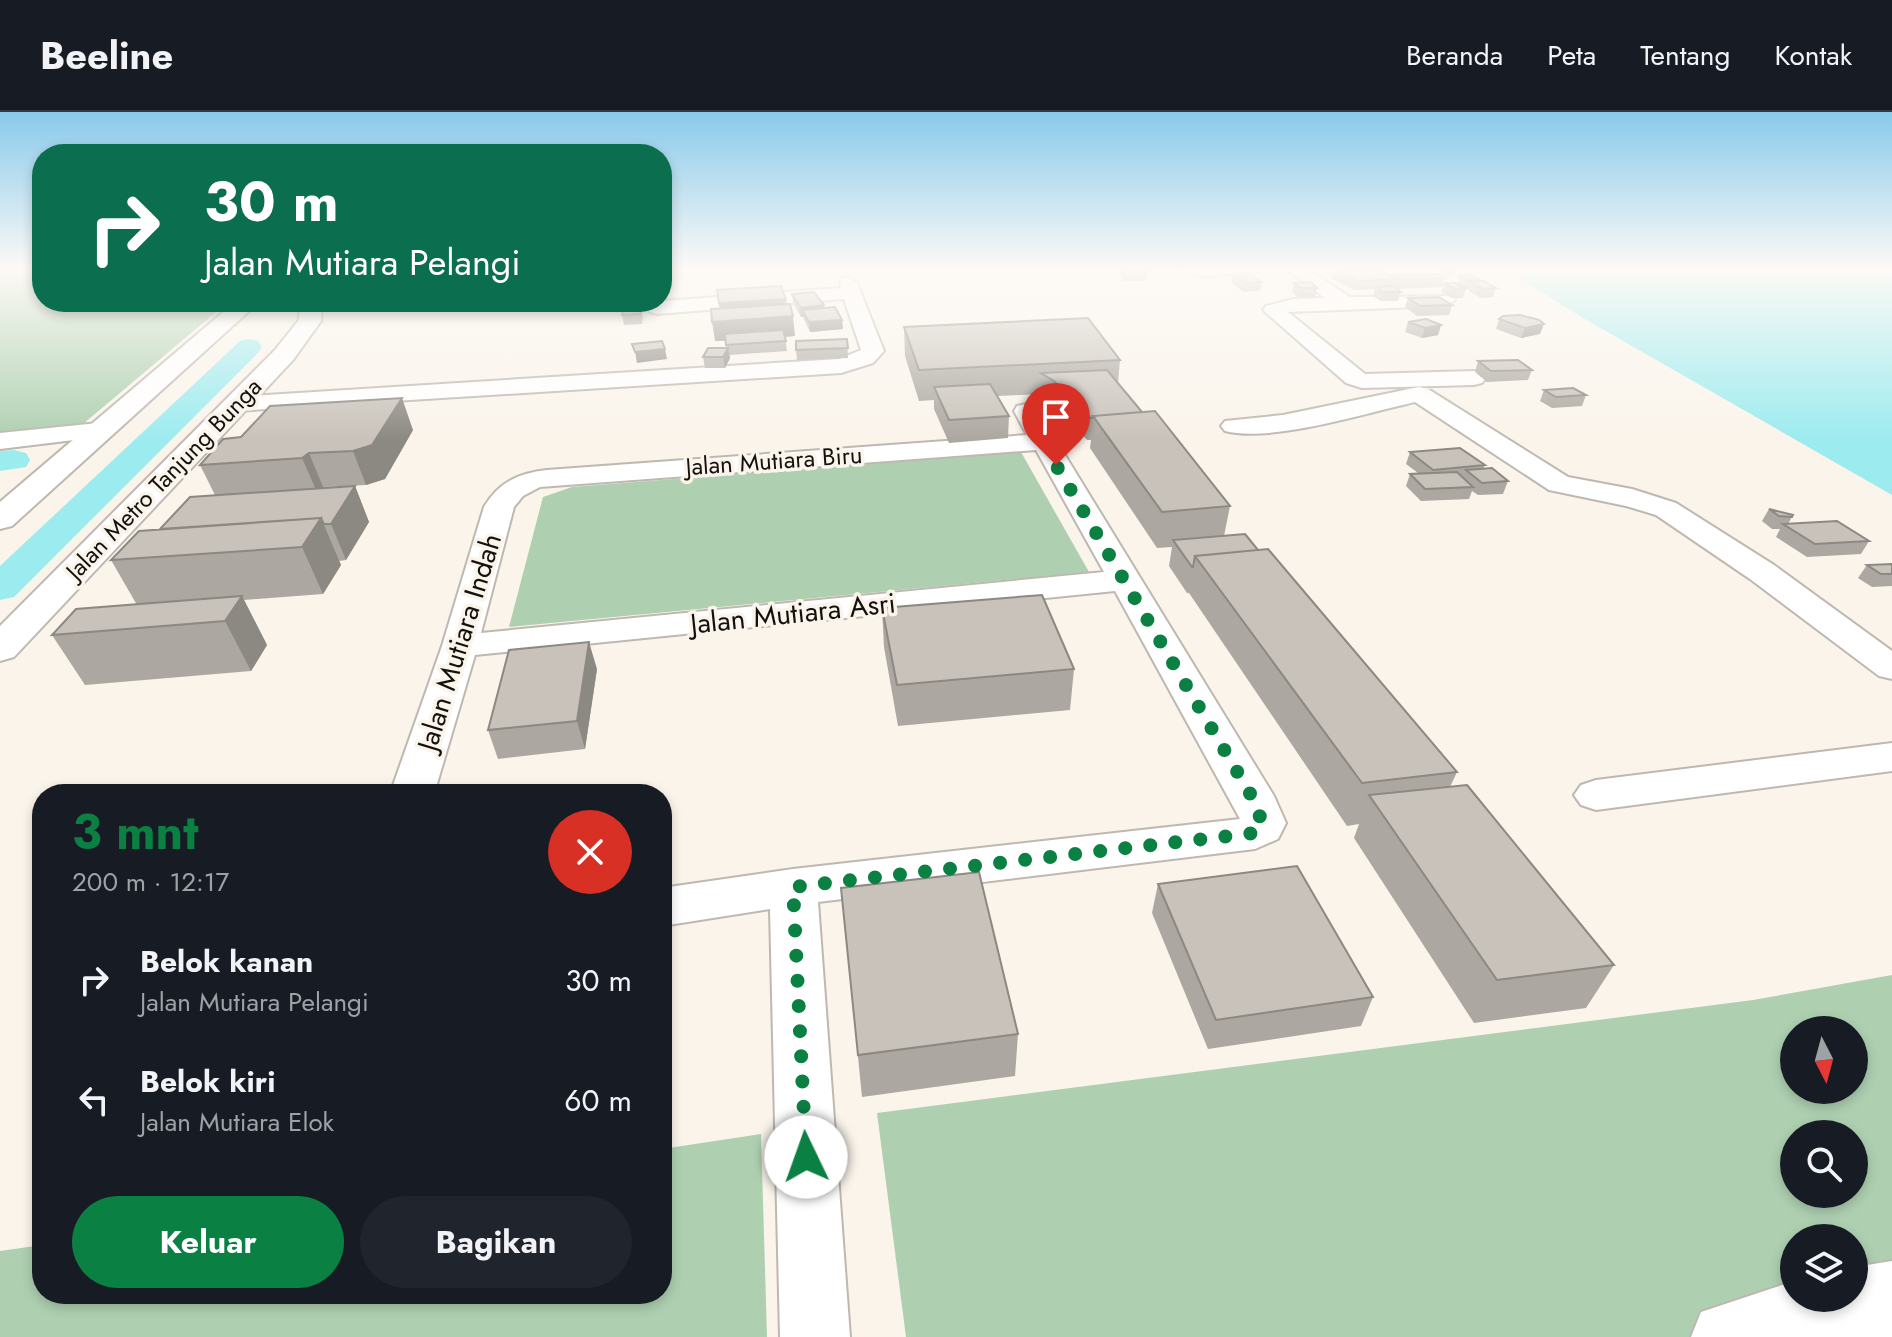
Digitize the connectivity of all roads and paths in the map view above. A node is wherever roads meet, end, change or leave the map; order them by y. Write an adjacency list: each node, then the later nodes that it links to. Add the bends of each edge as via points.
1 (228, 326): 9 (main road, via 207,337)
2 (301, 326): 6 (main road, Jalan Metro Tanjung Bunga, via 284,355)
3 (869, 326): 6 (street, via 881,350 847,364 812,369)
4 (1292, 326): 5 (street, via 1362,381)
5 (1474, 378)
6 (236, 404): 16 (main road, Jalan Metro Tanjung Bunga)
7 (1026, 411): 11 (street)
8 (1234, 426): 17 (street, via 1283,423 1419,394 1559,484 1666,509)
9 (98, 431): 10 (street); 13 (main road)
10 (0, 441)
11 (1042, 442): 12 (street, Jalan Mutiara Biru, via 547,478); 14 (street)
12 (509, 491): 15 (street, Jalan Mutiara Indah, via 499,507)
13 (0, 519)
14 (1126, 580): 15 (street, Jalan Mutiara Asri); 21 (street, via 1261,813 1262,828 1255,833)
15 (460, 646): 19 (street, Jalan Mutiara Indah)
16 (0, 649)
17 (1892, 668)
18 (1892, 757): 20 (street)
19 (415, 784)
20 (1596, 795)
21 (793, 887): 22 (street); 27 (street)
22 (672, 905)
23 (1892, 1295): 24 (street)
24 (1868, 1299)
25 (1804, 1312): 28 (street)
26 (1839, 1312): 29 (street)
27 (815, 1337)
28 (1726, 1337)
29 (1885, 1337)

